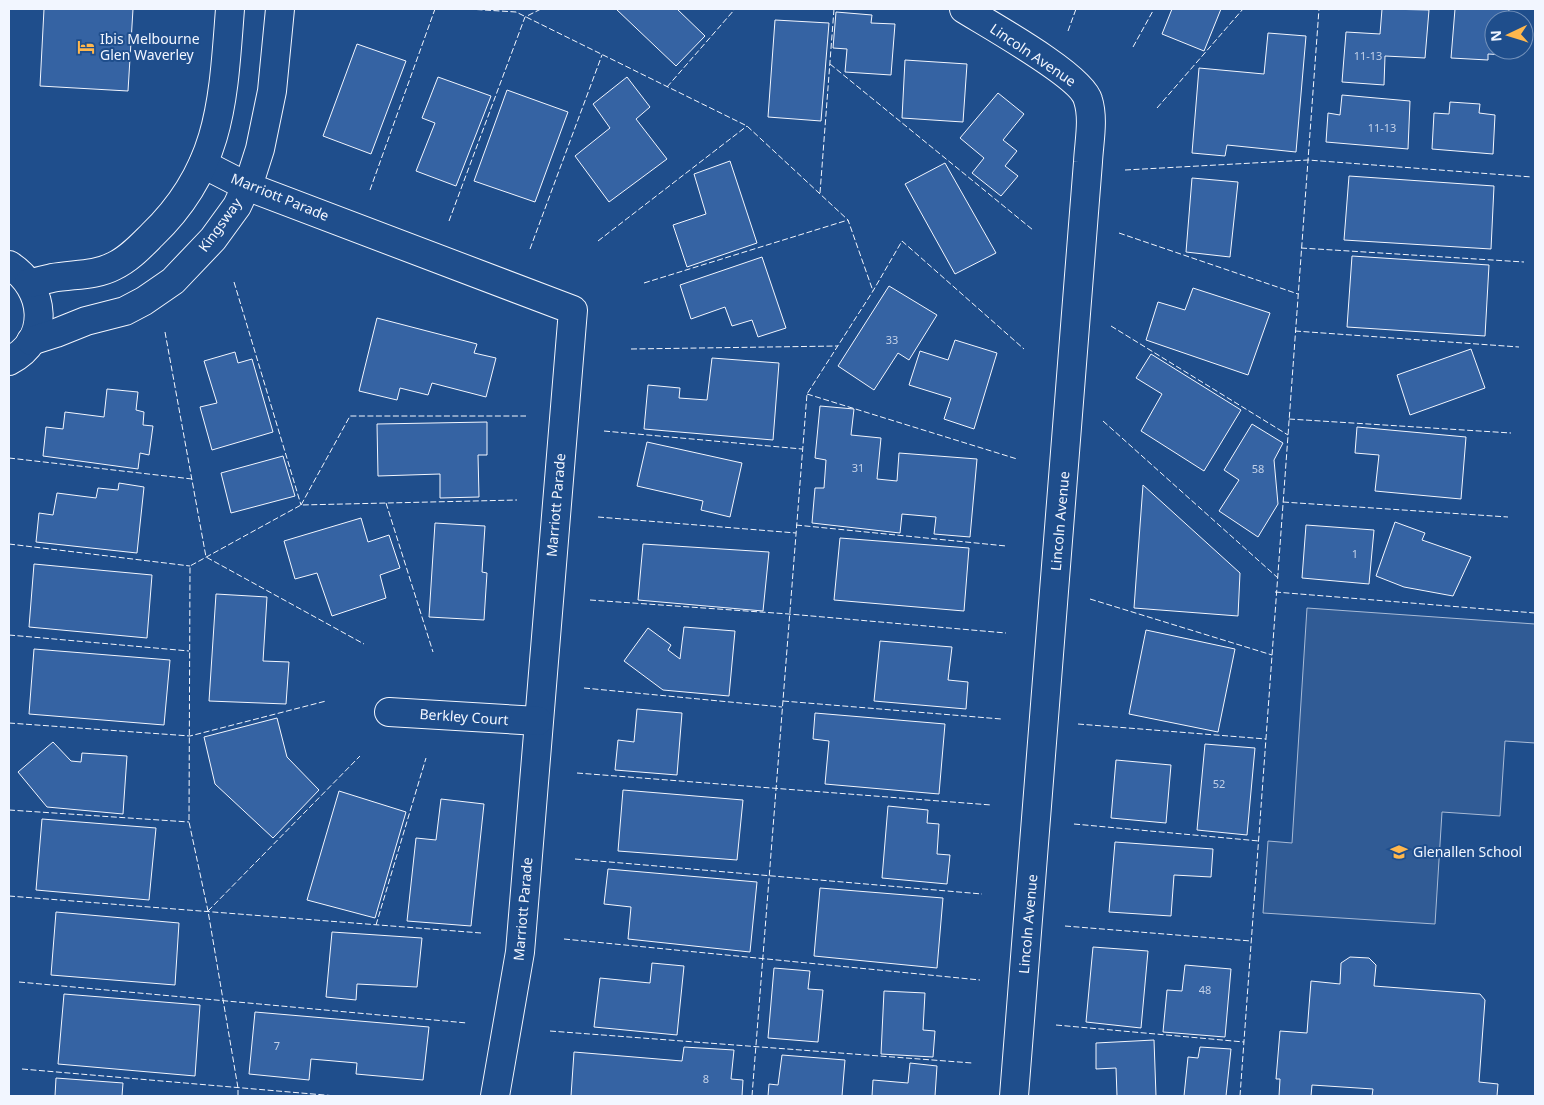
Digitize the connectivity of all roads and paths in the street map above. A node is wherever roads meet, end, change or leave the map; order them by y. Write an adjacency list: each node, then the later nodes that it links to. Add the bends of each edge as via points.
1 (230, 9): 4 (street, via 221,110)
2 (280, 9): 5 (street, Kingsway, via 267,119)
3 (964, 9): 13 (street, Lincoln Avenue, via 1068,77 1088,98 1090,114)
4 (203, 164): 5 (street, Marriott Parade); 7 (street, via 182,202 167,220 115,266 94,274)
5 (246, 186): 8 (street, Kingsway, via 237,206 213,238 184,271 159,291 125,311 86,320); 11 (street, Marriott Parade, via 573,310)
6 (9, 265): 7 (street)
7 (29, 283): 8 (street, via 39,312)
8 (31, 341): 9 (street)
9 (9, 361)
10 (389, 712): 11 (street, Berkley Court)
11 (538, 721): 12 (street, Marriott Parade, via 520,952)
12 (495, 1096)
13 (1014, 1096)

